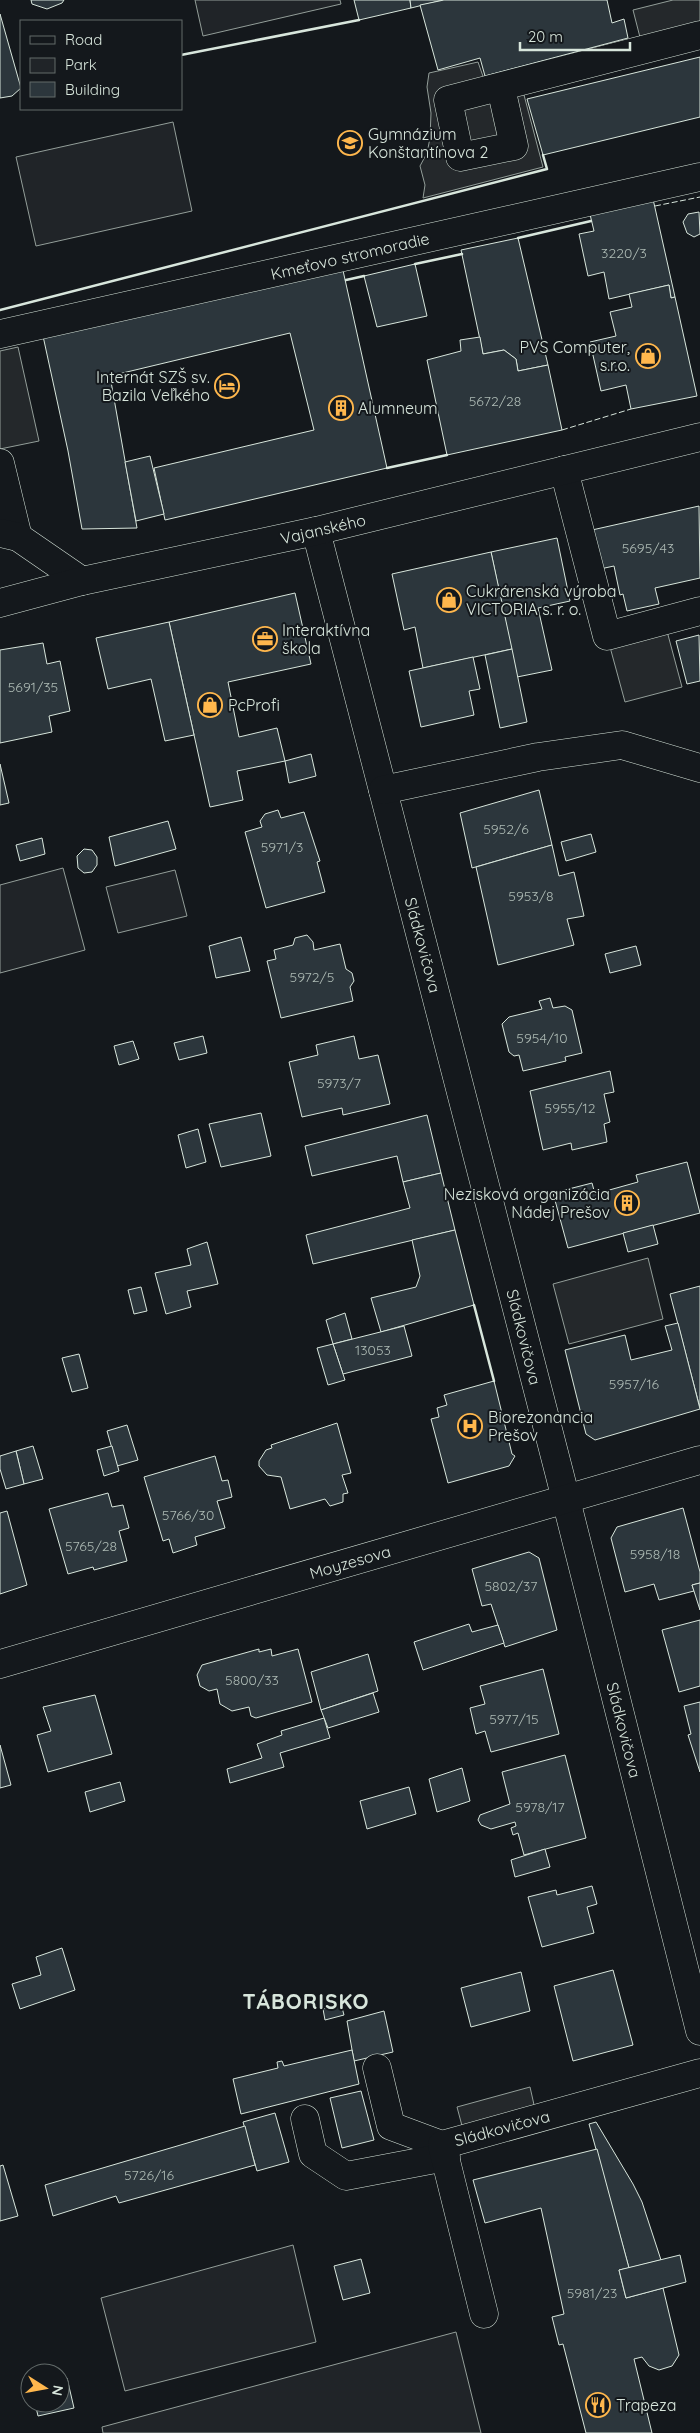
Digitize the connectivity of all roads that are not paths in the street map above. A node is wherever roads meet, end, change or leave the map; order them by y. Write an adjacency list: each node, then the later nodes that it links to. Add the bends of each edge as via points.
1 (700, 35): 2 (street)
2 (501, 88)
3 (700, 177): 4 (street, Kmeťovo stromoradie)
4 (0, 334)
5 (700, 437): 7 (street, Vajanského)
6 (0, 463): 9 (street)
7 (564, 470): 8 (street, Vajanského); 12 (street, via 607,636)
8 (316, 531): 10 (street, Vajanského); 14 (street, Sládkovičova)
9 (9, 535): 10 (street)
10 (82, 582): 11 (street, Vajanského)
11 (0, 603)
12 (700, 611)
13 (700, 768): 14 (street, via 622,745 538,757)
14 (383, 790): 16 (street, Sládkovičova)
15 (700, 1460): 16 (street, Moyzesova)
16 (565, 1500): 17 (street, Moyzesova); 18 (street, Sládkovičova)
17 (0, 1664)
18 (700, 2031)
19 (377, 2068): 22 (street, via 391,2126)
20 (700, 2073): 22 (street, Sládkovičova)
21 (305, 2119): 22 (street, via 313,2154 346,2176)
22 (444, 2151): 23 (street, Sládkovičova)
23 (484, 2314)

